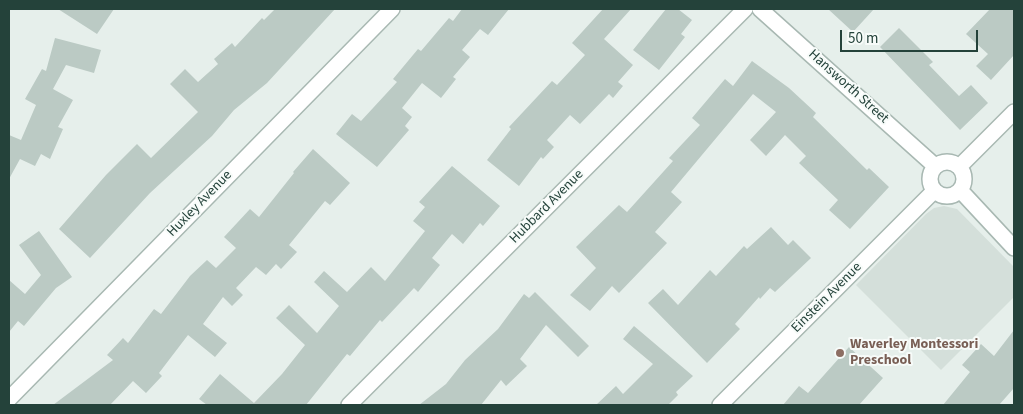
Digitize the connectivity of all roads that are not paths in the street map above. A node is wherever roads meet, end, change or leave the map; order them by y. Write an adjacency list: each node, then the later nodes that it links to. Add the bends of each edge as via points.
1 (392, 9): 10 (street, Huxley Avenue)
2 (745, 9): 11 (street, Hubbard Avenue)
3 (760, 9): 5 (street, Hansworth Street)
4 (1014, 112): 6 (street)
5 (935, 166): 6 (street, via 947,162); 8 (street, via 929,180)
6 (959, 167): 7 (street, via 964,178)
7 (960, 190): 8 (street, via 950,196); 9 (street)
8 (934, 191): 12 (street, Einstein Avenue)
9 (1014, 248)
10 (9, 399)
11 (349, 405)
12 (720, 405)

